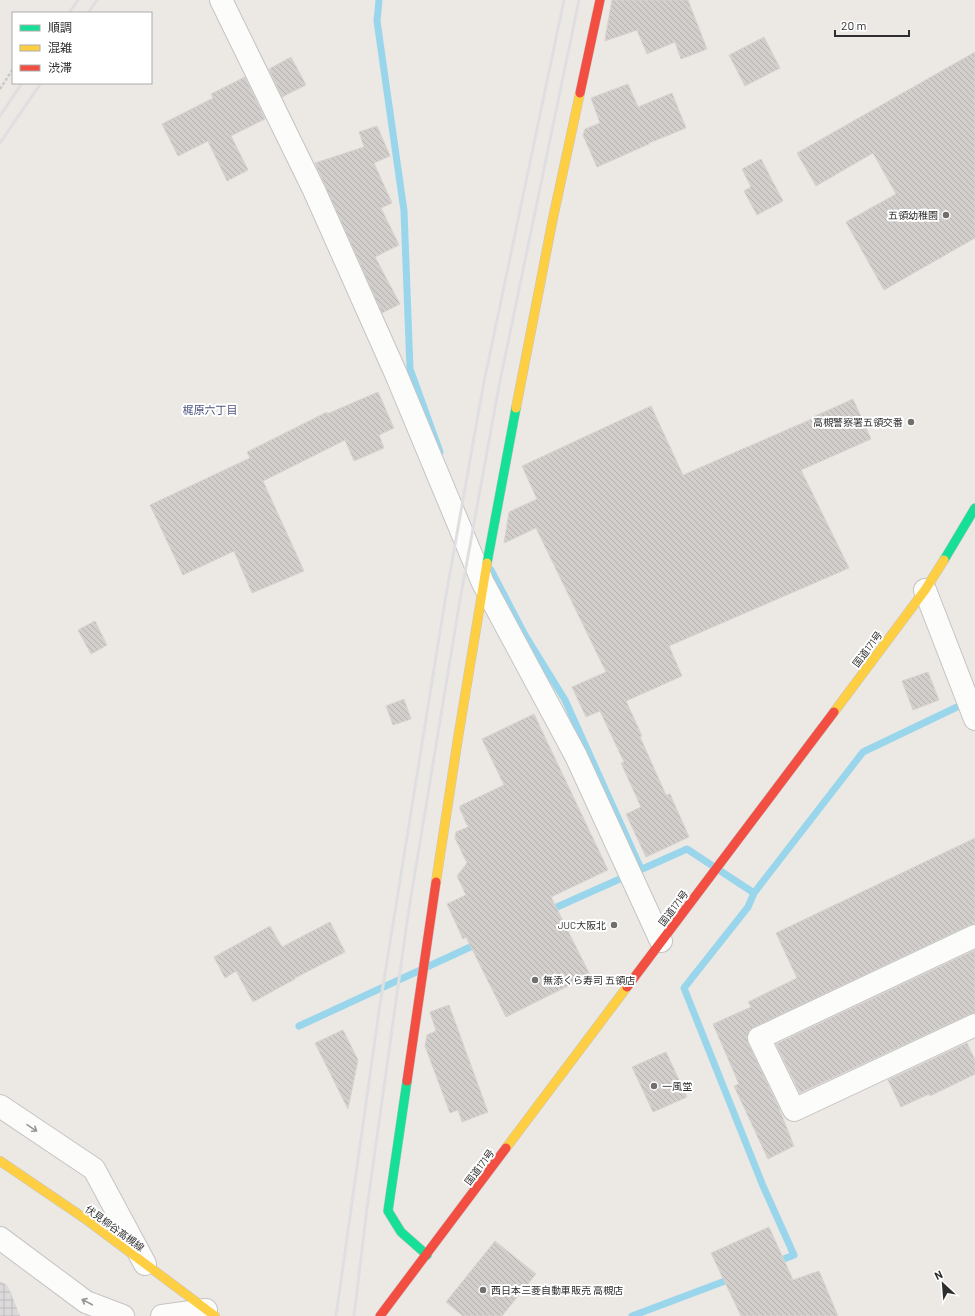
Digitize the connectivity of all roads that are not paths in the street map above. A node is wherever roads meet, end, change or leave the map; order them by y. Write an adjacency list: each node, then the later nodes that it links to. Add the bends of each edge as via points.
1 (221, 0): 4 (street, via 317,197 396,374)
2 (600, 0): 4 (main road, via 529,336)
3 (975, 508): 5 (main road, 国道171号)
4 (483, 584): 8 (street, via 576,756); 13 (main road, via 388,1211 401,1232)
5 (925, 590): 6 (street); 8 (main road, 国道171号)
6 (975, 718)
7 (975, 936): 9 (street, via 760,1038 794,1110)
8 (661, 941): 13 (main road, 国道171号)
9 (975, 1025)
10 (0, 1106): 14 (street, one-way to 14, via 94,1169)
11 (0, 1162): 14 (main road, 伏見柳谷高槻線, via 84,1218)
12 (0, 1238): 16 (street, one-way to 12, via 86,1302)
13 (427, 1255): 18 (main road, 国道171号)
14 (145, 1264): 15 (main road, 伏見柳谷高槻線)
15 (211, 1313): 17 (street)
16 (123, 1316)
17 (162, 1316)
18 (380, 1316)

